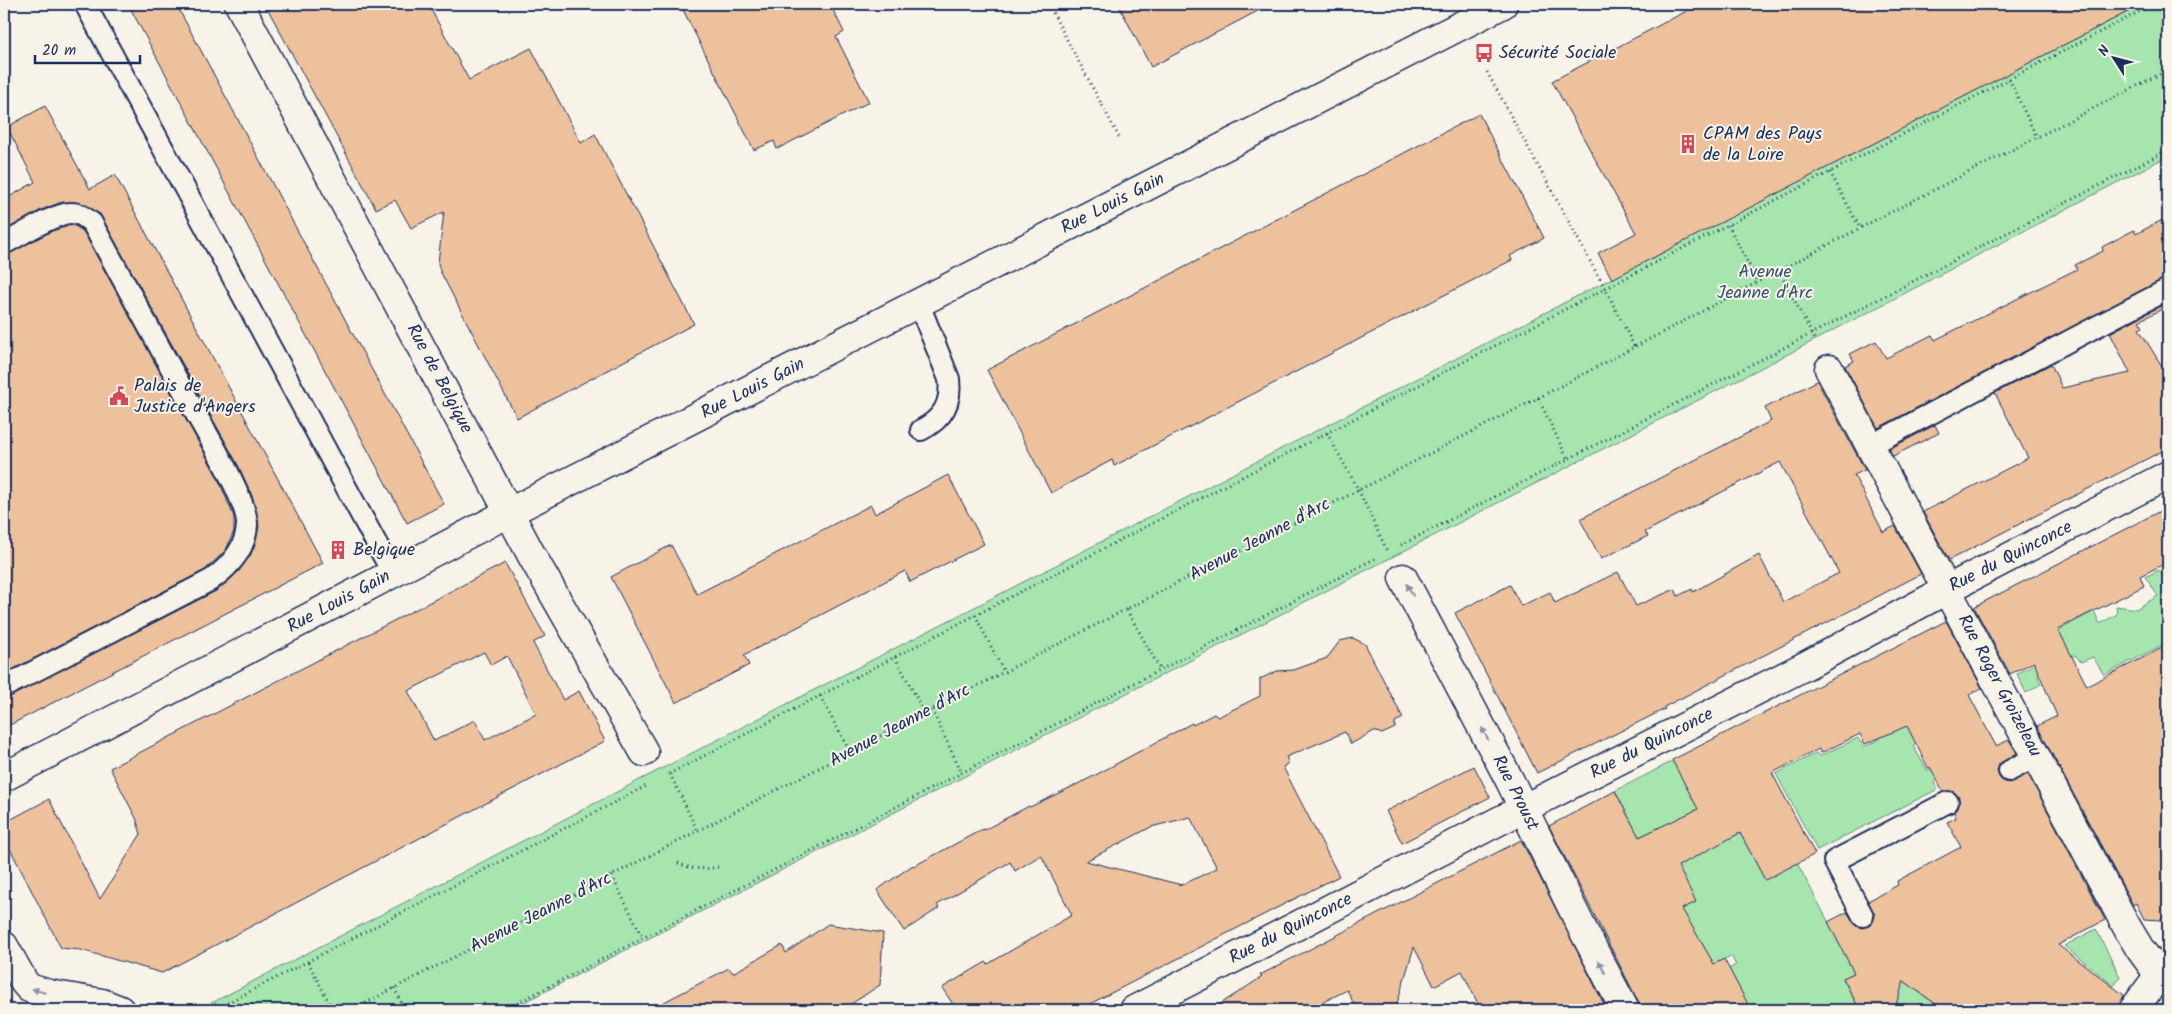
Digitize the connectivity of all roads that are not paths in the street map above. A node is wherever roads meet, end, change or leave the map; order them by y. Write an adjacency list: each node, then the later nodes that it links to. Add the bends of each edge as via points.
1 (85, 4): 12 (lane)
2 (239, 4): 11 (street, Rue de Belgique)
3 (1504, 4): 6 (street, Rue Louis Gain)
4 (4, 244): 15 (lane, via 60,215 82,215 92,223 218,453 246,511 247,525 245,541 236,556 223,572 211,580)
5 (2168, 289): 9 (lane)
6 (919, 304): 8 (lane, via 949,379 950,392 941,416); 11 (street, Rue Louis Gain)
7 (1829, 369): 9 (street, Rue Roger Groizeleau)
8 (921, 430)
9 (1871, 445): 14 (street, Rue Roger Groizeleau)
10 (2168, 475): 14 (street, Rue du Quinconce)
11 (510, 512): 12 (street, Rue Louis Gain); 16 (street, Rue de Belgique)
12 (392, 574): 19 (street, Rue Louis Gain)
13 (1403, 578): 21 (street, Rue Proust, one-way to 13)
14 (1948, 589): 17 (street, Rue Roger Groizeleau); 21 (street, Rue du Quinconce)
15 (4, 686)
16 (644, 752)
17 (2037, 756): 18 (lane); 24 (street, Rue Roger Groizeleau, via 2128,929 2140,949)
18 (2009, 771)
19 (4, 777)
20 (1948, 802): 22 (lane, via 1834,860)
21 (1524, 809): 26 (street, Rue du Quinconce); 27 (street, Rue Proust, one-way to 21)
22 (1863, 916)
23 (4, 946): 25 (street, one-way to 23, via 102,1003 29,988)
24 (2164, 969): 28 (street)
25 (120, 1010)
26 (1134, 1010)
27 (1625, 1010)
28 (2133, 1010)

